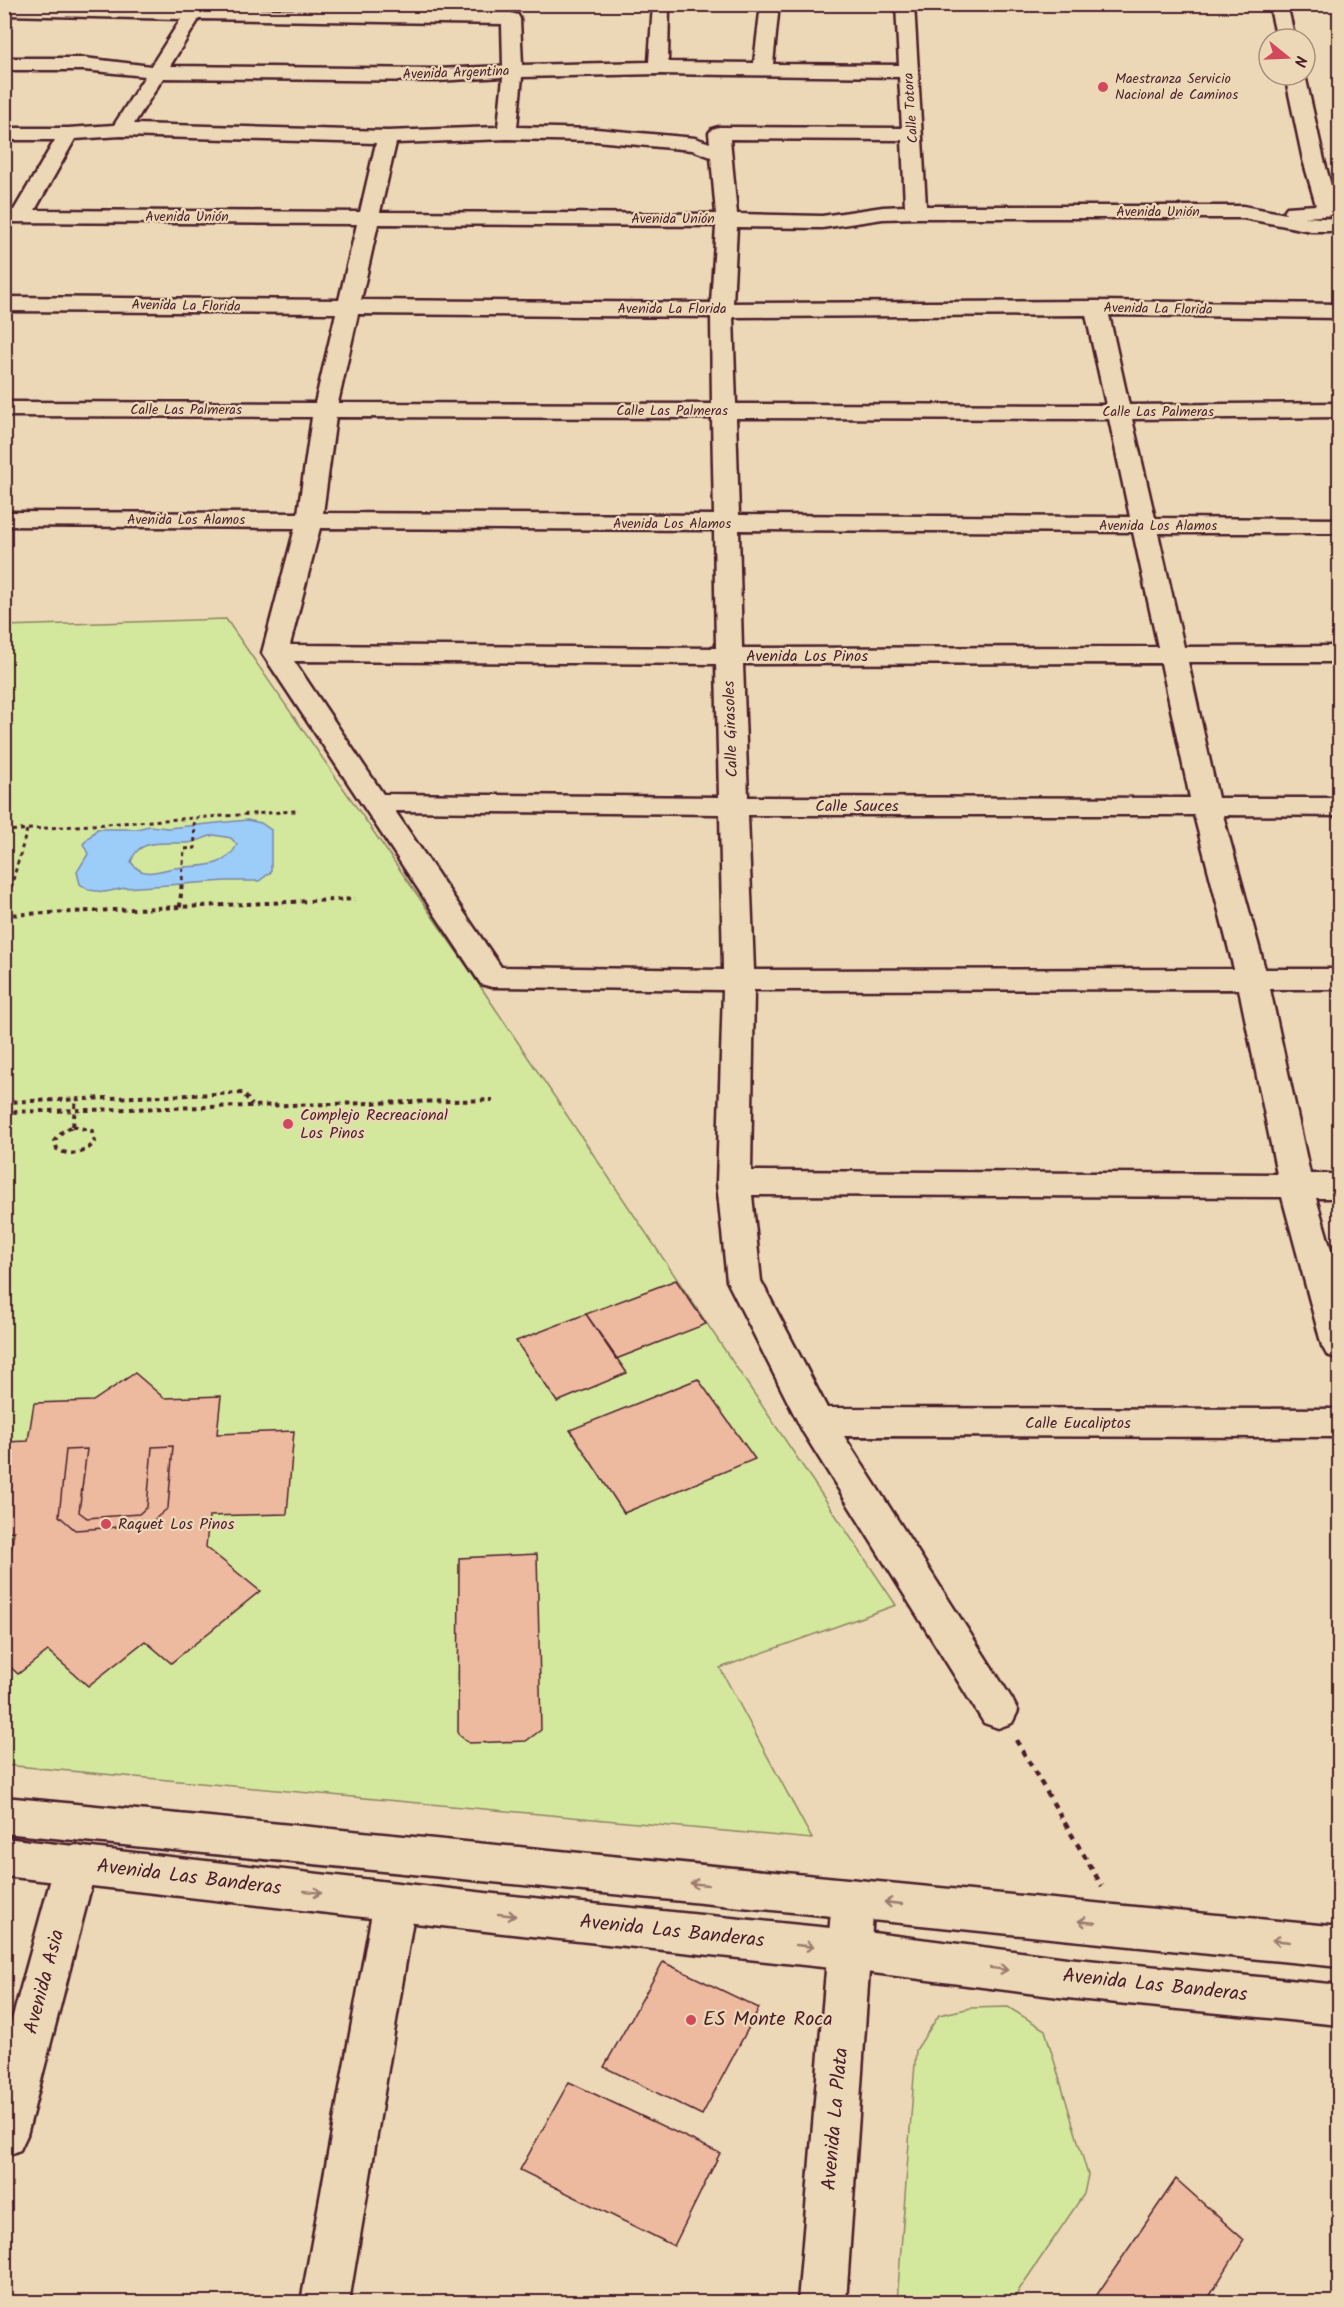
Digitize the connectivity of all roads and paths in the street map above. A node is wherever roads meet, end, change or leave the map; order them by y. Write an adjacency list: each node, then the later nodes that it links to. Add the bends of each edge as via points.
1 (770, 4): 10 (street)
2 (905, 4): 12 (street, Calle Totora)
3 (1278, 4): 7 (street)
4 (660, 7): 9 (street)
5 (197, 9): 6 (street); 11 (street, via 511,19); 13 (street)
6 (4, 10)
7 (1283, 27)
8 (4, 64): 13 (street, Avenida Argentina, via 84,64)
9 (658, 68): 10 (street, Avenida Argentina); 11 (street, Avenida Argentina)
10 (763, 69): 12 (street, Avenida Argentina)
11 (513, 71): 13 (street, Avenida Argentina, via 437,75); 16 (street)
12 (909, 71): 19 (street, Calle Totora)
13 (158, 72): 15 (street)
14 (1299, 87): 24 (street, via 1322,148 1317,180)
15 (121, 130): 18 (street); 20 (street)
16 (507, 133): 20 (street); 21 (street)
17 (4, 134): 18 (street)
18 (68, 134): 23 (street)
19 (913, 134): 21 (street); 22 (street, Calle Totora)
20 (387, 137): 25 (street)
21 (720, 144): 26 (street, Calle Girasoles)
22 (916, 212): 24 (street, Avenida Unión, via 1251,212 1311,225); 26 (street, Avenida Unión, via 822,222)
23 (13, 216): 25 (street, Avenida Unión)
24 (1336, 216)
25 (369, 217): 26 (street, Avenida Unión); 28 (street)
26 (727, 220): 30 (street, Calle Girasoles)
27 (4, 303): 28 (street, Avenida La Florida)
28 (346, 308): 30 (street, Avenida La Florida); 33 (street)
29 (1096, 308): 30 (street, Avenida La Florida); 31 (street, Avenida La Florida); 36 (street)
30 (722, 310): 35 (street, Calle Girasoles)
31 (1340, 311)
32 (4, 409): 33 (street, Calle Las Palmeras)
33 (325, 410): 35 (street, Calle Las Palmeras); 38 (street)
34 (1340, 410): 36 (street, Calle Las Palmeras)
35 (725, 411): 36 (street, Calle Las Palmeras); 39 (street, Calle Girasoles)
36 (1119, 412): 40 (street)
37 (4, 519): 38 (street, Avenida Los Alamos)
38 (309, 521): 39 (street, Avenida Los Alamos); 42 (street)
39 (728, 524): 40 (street, Avenida Los Alamos); 45 (street, Calle Girasoles)
40 (1144, 526): 41 (street, Avenida Los Alamos); 43 (street)
41 (1340, 526)
42 (275, 653): 45 (street, Avenida Los Pinos); 46 (street)
43 (1172, 654): 44 (street, Avenida Los Pinos); 45 (street, Avenida Los Pinos); 48 (street)
44 (1340, 654)
45 (729, 656): 47 (street, Calle Girasoles)
46 (375, 802): 47 (street, Calle Sauces); 59 (street, via 492,976)
47 (734, 806): 48 (street, Calle Sauces); 59 (street, Calle Girasoles)
48 (1206, 806): 49 (street, Calle Sauces); 57 (street)
49 (1340, 807)
50 (296, 811): 51 (path)
51 (194, 818): 52 (path); 55 (path, via 195,848 184,849)
52 (27, 830): 53 (path); 56 (path)
53 (4, 831)
54 (355, 899): 55 (path)
55 (180, 907): 56 (path)
56 (4, 914)
57 (1252, 979): 58 (street); 59 (street); 68 (street)
58 (1340, 979)
59 (739, 980): 67 (street, Calle Girasoles)
60 (76, 1099): 62 (path); 63 (path, via 243,1093); 64 (path)
61 (493, 1100): 63 (path)
62 (4, 1102)
63 (252, 1105): 64 (path)
64 (75, 1110): 65 (path); 66 (path)
65 (4, 1112)
66 (73, 1126): 66 (path, via 55,1140 57,1149 67,1154 87,1150 95,1142 91,1129)
67 (734, 1183): 68 (street); 71 (street, Calle Girasoles, via 744,1281)
68 (1296, 1186): 69 (street); 70 (street)
69 (1340, 1186)
70 (1340, 1346)
71 (816, 1422): 72 (street, Calle Eucaliptos); 73 (street, Calle Girasoles)
72 (1340, 1423)
73 (998, 1711): 79 (path)
74 (4, 1815): 77 (street, one-way to 74)
75 (4, 1857): 76 (street, Avenida Las Banderas)
76 (76, 1864): 78 (street, Avenida Las Banderas, one-way to 78); 83 (street, Avenida Asia)
77 (853, 1899): 79 (street, one-way to 77); 81 (street, Avenida La Plata)
78 (395, 1902): 81 (street, Avenida Las Banderas, one-way to 81); 84 (street)
79 (1126, 1925): 80 (street, one-way to 79)
80 (1340, 1947)
81 (850, 1950): 82 (street, Avenida Las Banderas, one-way to 82, via 1067,1978); 85 (street, Avenida La Plata)
82 (1340, 2005)
83 (4, 2135)
84 (325, 2302)
85 (822, 2302)

